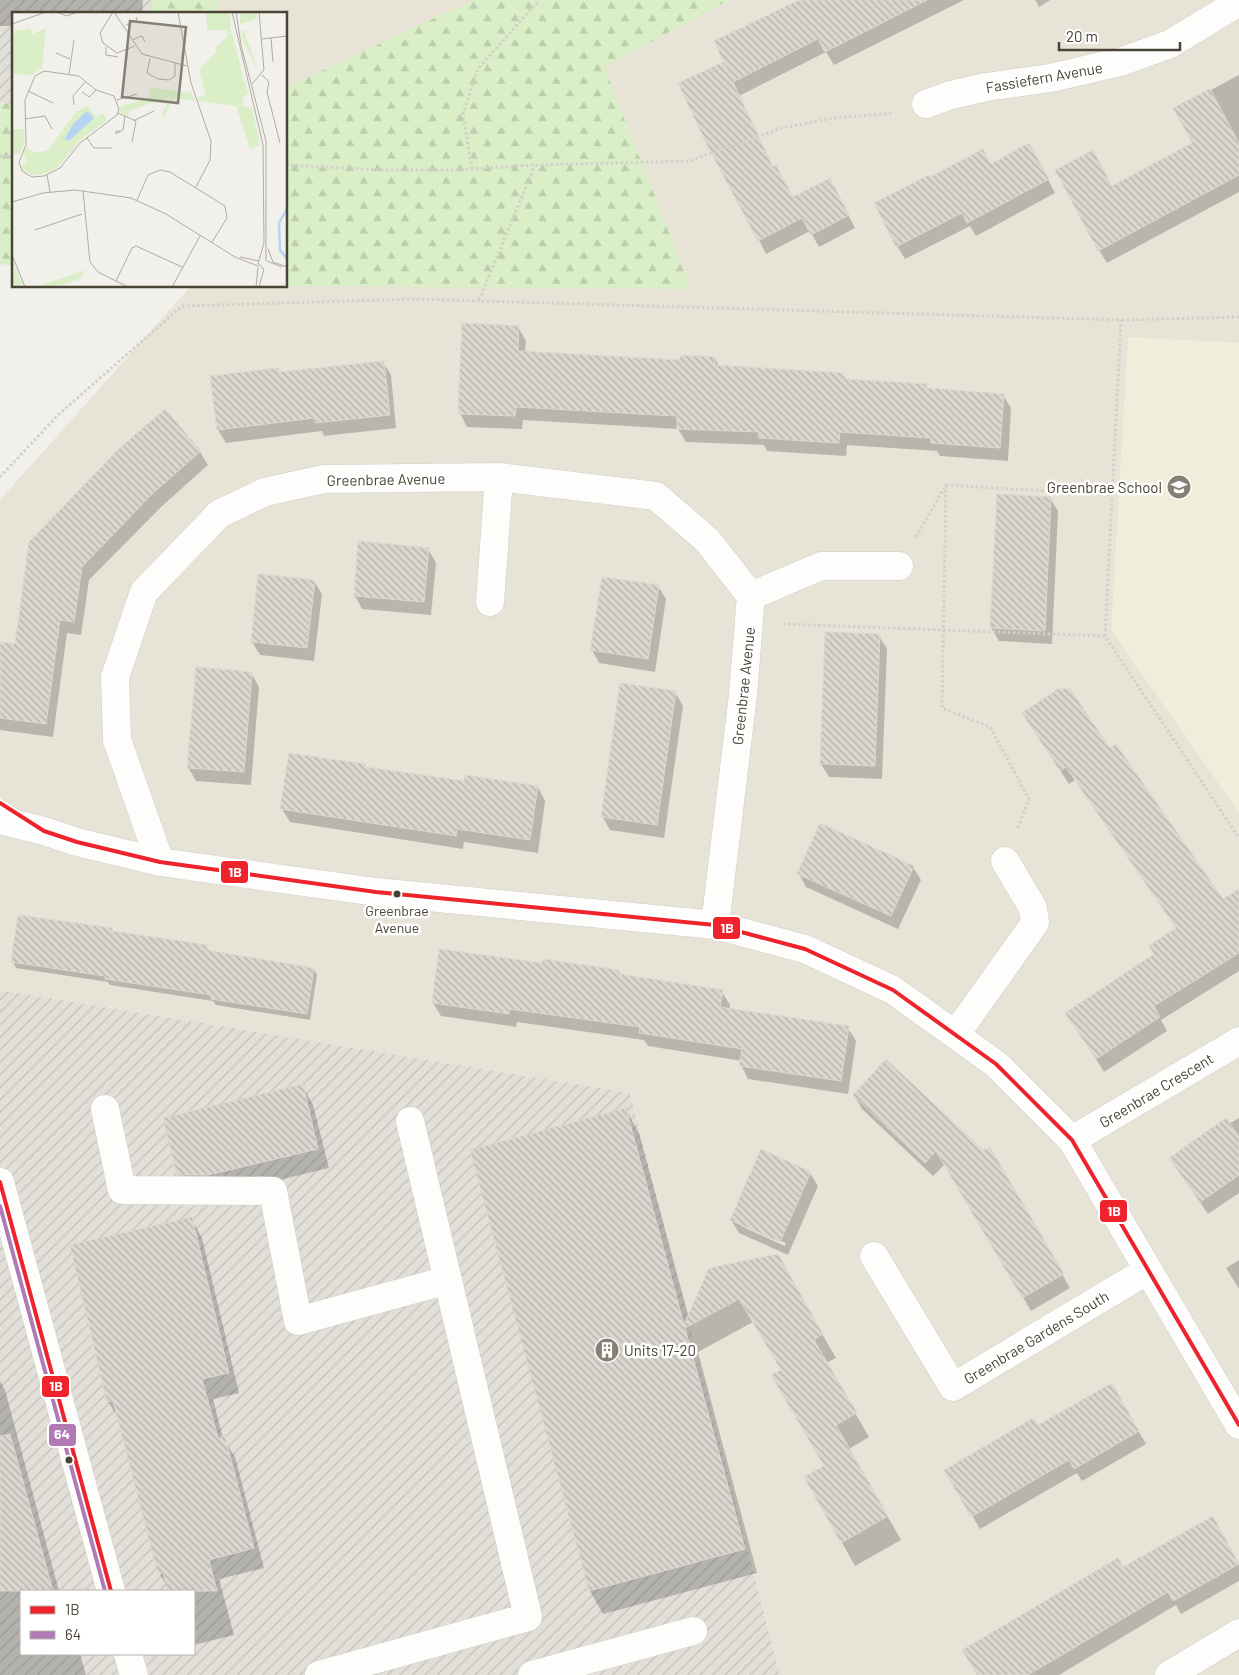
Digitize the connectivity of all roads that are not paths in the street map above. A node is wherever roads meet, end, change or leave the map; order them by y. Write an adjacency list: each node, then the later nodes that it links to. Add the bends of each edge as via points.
1 (1239, 2): 2 (street, Fassiefern Avenue, via 1170,44 1120,62 1050,78 986,87)
2 (926, 104)
3 (499, 477): 5 (street, Greenbrae Avenue, via 656,496 707,540); 6 (street); 11 (street, Greenbrae Avenue, via 324,479 265,492 219,514 144,592 115,677 117,740)
4 (899, 566): 5 (street, via 821,566)
5 (751, 596): 12 (street, Greenbrae Avenue, via 744,696)
6 (490, 602)
7 (0, 803): 9 (street)
8 (0, 820): 9 (street)
9 (44, 830): 11 (street, via 77,842)
10 (1005, 861): 13 (street, via 1033,908 1035,923)
11 (160, 862): 12 (street, via 376,892)
12 (716, 925): 13 (street, via 805,949 893,990)
13 (956, 1034): 17 (street, via 996,1064)
14 (1239, 1041): 17 (street, Greenbrae Crescent)
15 (105, 1109): 22 (street, via 122,1190 273,1191 298,1321)
16 (410, 1121): 22 (street)
17 (1072, 1140): 21 (street)
18 (0, 1182): 19 (street)
19 (7, 1233): 24 (street)
20 (874, 1256): 21 (street, Greenbrae Gardens South, via 953,1387)
21 (1148, 1270): 23 (street)
22 (448, 1280): 28 (street, via 528,1617)
23 (1239, 1425)
24 (111, 1590)
25 (693, 1631): 31 (street)
26 (1239, 1633): 32 (street)
27 (128, 1655): 29 (street)
28 (360, 1669): 30 (street)
29 (134, 1675)
30 (319, 1675)
31 (532, 1675)
32 (1169, 1675)

